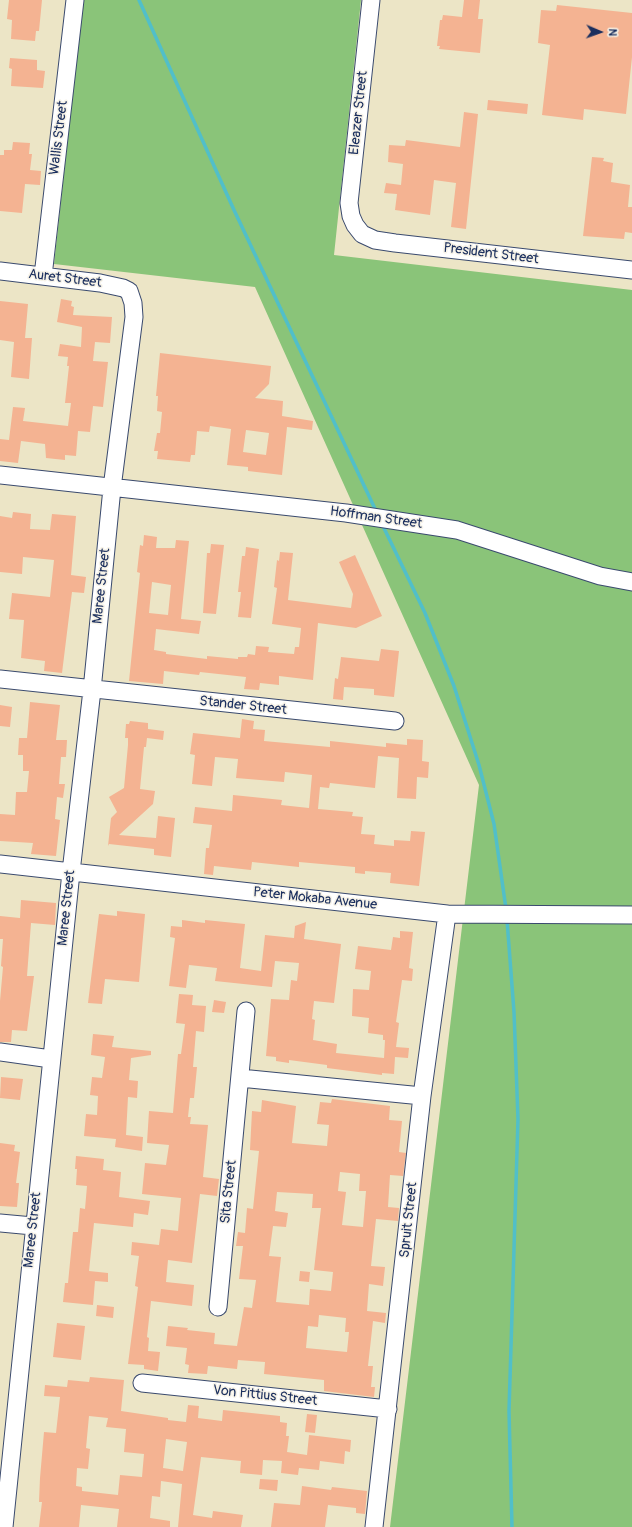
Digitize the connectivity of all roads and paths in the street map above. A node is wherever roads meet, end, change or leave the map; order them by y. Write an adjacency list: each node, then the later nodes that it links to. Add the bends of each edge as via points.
1 (75, 0): 6 (street, Wallis Street)
2 (371, 0): 3 (street, Eleazer Street, via 349,203)
3 (355, 226): 4 (street, President Street, via 362,234 375,240)
4 (632, 270)
5 (0, 271): 6 (street, Auret Street)
6 (43, 276): 7 (street, Auret Street, via 100,283)
7 (129, 291): 9 (street, Maree Street, via 134,317)
8 (0, 475): 9 (street, Hoffman Street)
9 (112, 488): 10 (street, Hoffman Street, via 346,513 457,530 600,576); 12 (street, Maree Street)
10 (632, 582)
11 (0, 679): 12 (street, Stander Street)
12 (92, 690): 13 (street, Stander Street); 15 (street, Maree Street)
13 (395, 721)
14 (0, 864): 15 (street, Peter Mokaba Avenue)
15 (71, 872): 16 (street, Peter Mokaba Avenue); 20 (street, Maree Street)
16 (447, 914): 17 (street, Peter Mokaba Avenue); 22 (street, Spruit Street)
17 (632, 915)
18 (246, 1011): 21 (street, Sita Street)
19 (0, 1052): 20 (street)
20 (51, 1059): 24 (street, Maree Street)
21 (240, 1078): 22 (street); 25 (street, Sita Street)
22 (422, 1096): 27 (street, Spruit Street)
23 (0, 1223): 24 (street)
24 (33, 1226): 28 (street, Maree Street)
25 (218, 1307)
26 (142, 1383): 27 (street, Von Pittius Street)
27 (388, 1409): 29 (street, Spruit Street)
28 (4, 1527)
29 (374, 1527)

